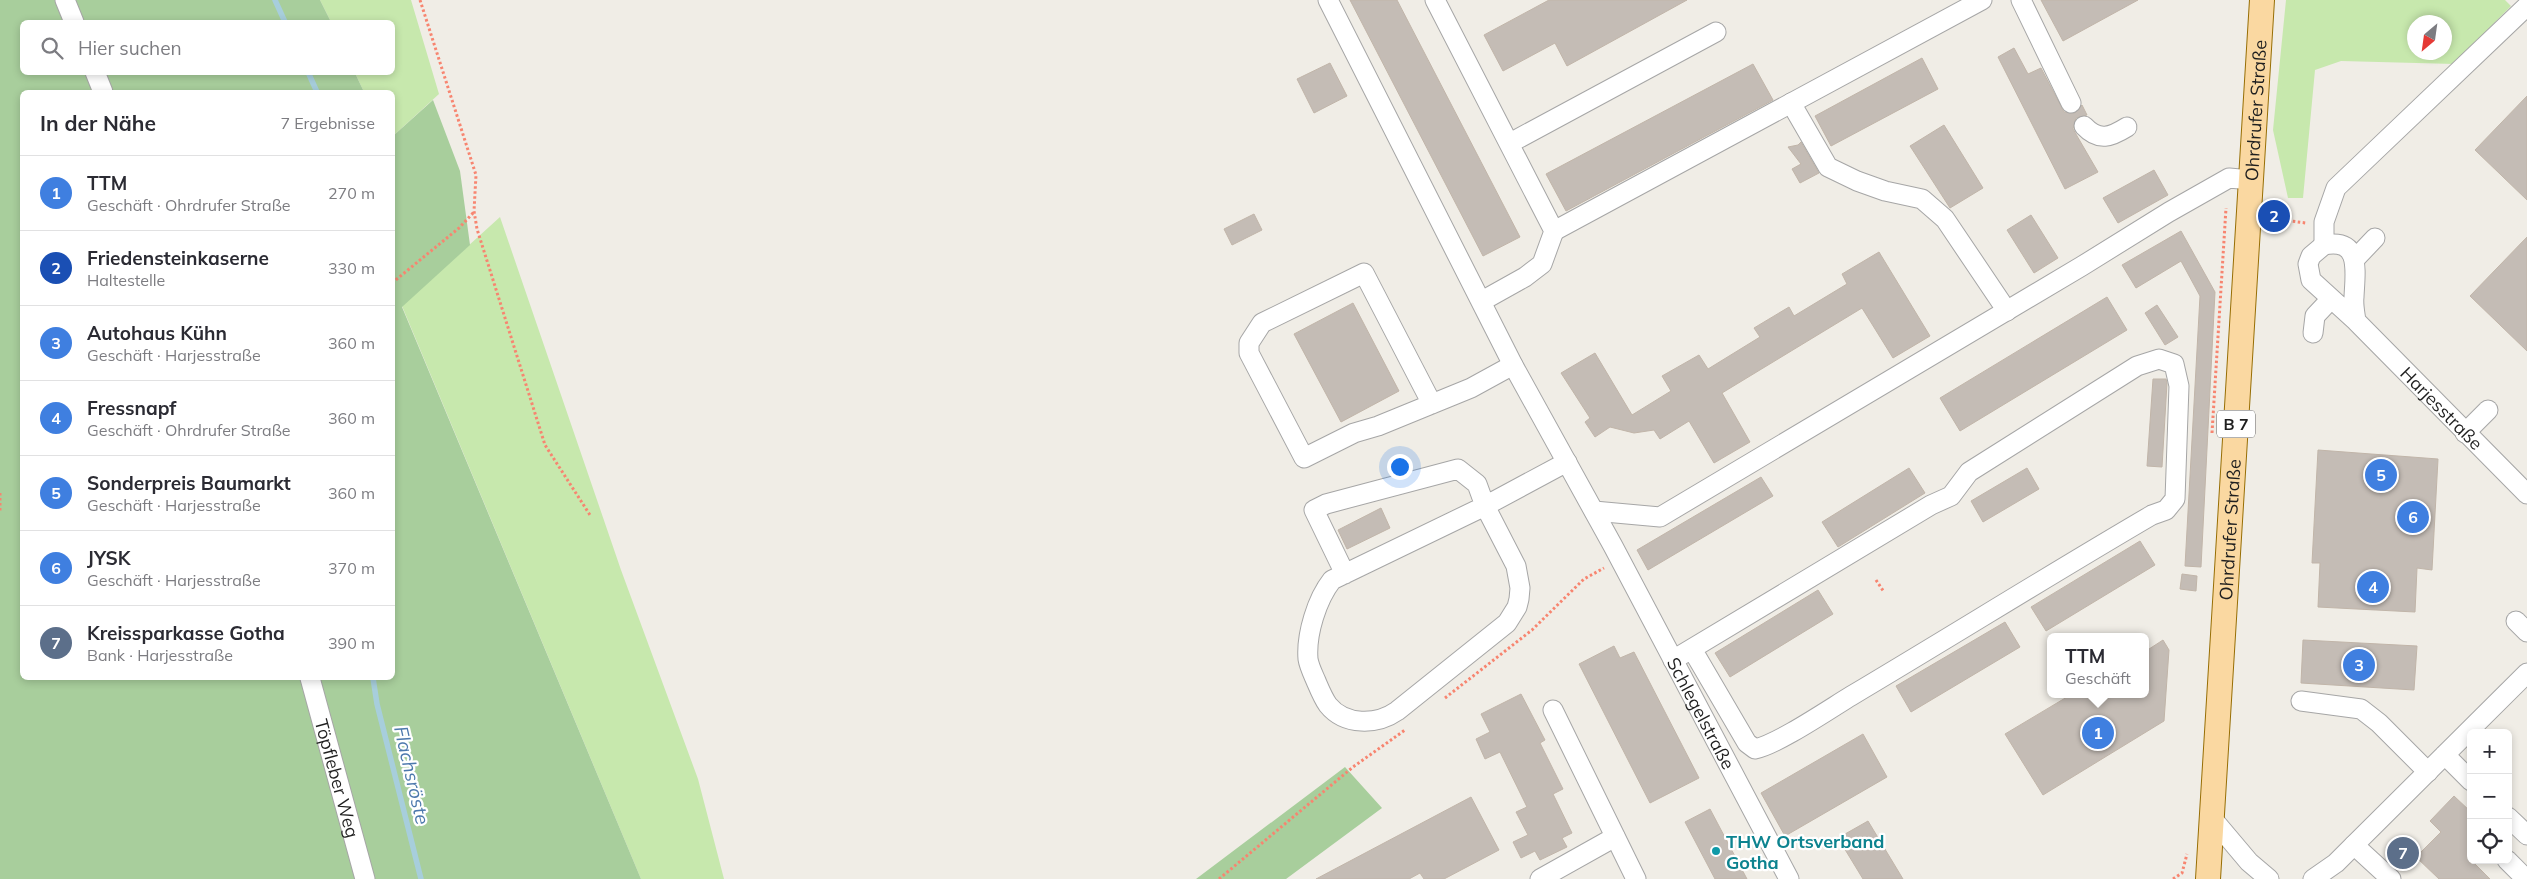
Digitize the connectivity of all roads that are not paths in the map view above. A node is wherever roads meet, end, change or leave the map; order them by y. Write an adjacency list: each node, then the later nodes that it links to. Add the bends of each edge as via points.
1 (65, 0): 8 (street)
2 (1328, 0): 23 (street, Schlegelstraße)
3 (1435, 0): 16 (street)
4 (1982, 0): 12 (street)
5 (2021, 0): 13 (street)
6 (2262, 0): 17 (main road, Ohrdrufer Straße / B 7)
7 (2527, 6): 20 (street, via 2336,188 2324,226)
8 (73, 20)
9 (1716, 32): 16 (street)
10 (96, 75): 11 (street)
11 (102, 90)
12 (1792, 103): 18 (street); 24 (street, via 1828,167 1857,181 1922,199 1933,206)
13 (2071, 103)
14 (2084, 126): 15 (street, via 2102,138 2111,137)
15 (2127, 127)
16 (1510, 143): 18 (street)
17 (2251, 180): 24 (street, via 2229,178); 45 (main road, Ohrdrufer Straße / B 7)
18 (1554, 231): 23 (street, via 1542,264)
19 (2375, 238): 21 (street)
20 (2324, 245): 21 (street, via 2341,246 2350,251); 22 (street, Harjesstraße, via 2311,256 2308,272 2311,280)
21 (2354, 259): 25 (street)
22 (2331, 299): 25 (street, Harjesstraße); 26 (street, via 2315,316)
23 (1482, 301): 27 (street, Schlegelstraße)
24 (2007, 311): 34 (street, via 1660,517)
25 (2356, 321): 30 (street, Harjesstraße)
26 (2313, 333)
27 (1513, 365): 28 (street, via 1472,388); 31 (street, Schlegelstraße)
28 (1432, 404): 28 (street, via 1354,433 1304,458 1249,353 1249,343 1262,323 1364,273)
29 (2488, 410): 30 (street)
30 (2465, 433): 32 (street, Harjesstraße)
31 (1567, 462): 33 (street); 34 (street, Schlegelstraße)
32 (2527, 494)
33 (1485, 506): 35 (street); 35 (street, via 1477,484 1458,469 1326,504 1314,510); 35 (street, via 1516,566 1520,588 1517,607 1507,623 1405,705 1387,718 1375,721 1354,720 1332,708 1318,686 1308,659 1312,622 1323,592 1332,580)
34 (1594, 511): 37 (street, Schlegelstraße)
35 (1345, 574)
36 (1692, 649): 36 (street, via 1951,496 1969,472 2137,366 2159,359 2174,364 2179,386 2175,499 2166,510 2042,579 1783,736 1755,748 1747,743); 37 (street)
37 (1673, 660): 52 (street, Schlegelstraße)
38 (2527, 672): 42 (street)
39 (311, 680): 49 (street, Töpfleber Weg)
40 (2301, 701): 43 (street, via 2361,709)
41 (1553, 710): 46 (street)
42 (2444, 755): 43 (street); 44 (street)
43 (2428, 772): 47 (street)
44 (2467, 777)
45 (2211, 817): 53 (main road, Ohrdrufer Straße / B 7); 54 (street, via 2248,862)
46 (1615, 837): 50 (street); 51 (street)
47 (2354, 845): 55 (street); 56 (street)
48 (2511, 864): 57 (street)
49 (365, 879)
50 (1540, 879)
51 (1636, 879)
52 (1789, 879)
53 (2208, 879)
54 (2269, 879)
55 (2313, 879)
56 (2391, 879)
57 (2526, 879)

